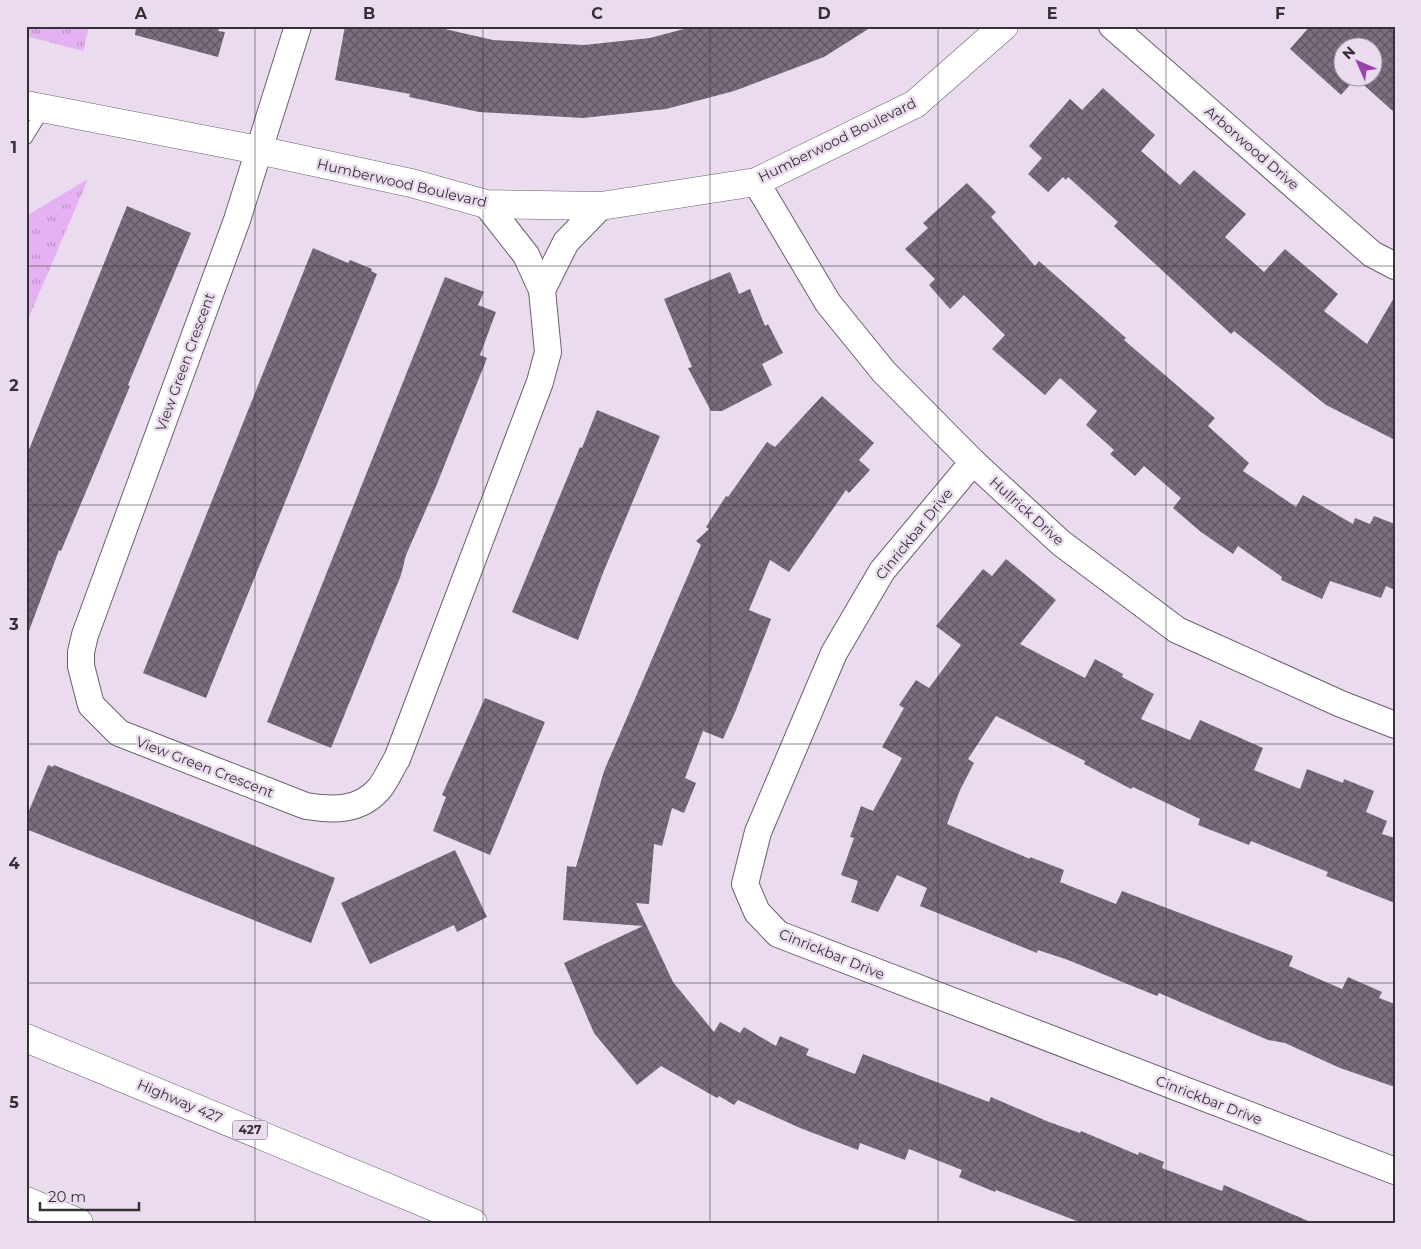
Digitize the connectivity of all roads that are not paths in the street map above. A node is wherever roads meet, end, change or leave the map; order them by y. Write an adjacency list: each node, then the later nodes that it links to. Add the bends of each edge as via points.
1 (298, 26): 6 (street, View Green Crescent)
2 (1004, 26): 7 (main road, Humberwood Boulevard, via 915,104)
3 (1112, 26): 10 (street, Arborwood Drive, via 1372,254)
4 (35, 107): 5 (lane); 6 (main road, Humberwood Boulevard)
5 (26, 138)
6 (258, 150): 8 (main road, Humberwood Boulevard, via 411,183); 11 (street, View Green Crescent, via 237,220 85,635 81,666 91,705 119,733 306,806 330,810 354,807 379,790 397,758 540,382 548,352)
7 (756, 182): 9 (main road, Humberwood Boulevard); 12 (street, Hullrick Drive, via 828,303 884,372)
8 (486, 204): 9 (main road, Humberwood Boulevard); 11 (street, View Green Crescent, via 526,255)
9 (601, 206): 11 (street, via 566,242)
10 (1395, 266)
11 (542, 290)
12 (973, 462): 13 (street, Hullrick Drive, via 1061,543 1177,630); 15 (street, Cinrickbar Drive, via 882,571 834,653 758,832 745,884 757,912 778,934)
13 (1395, 725)
14 (26, 1038): 18 (main road, Highway 427 / 427)
15 (1395, 1171)
16 (26, 1200): 17 (main road)
17 (79, 1223)
18 (473, 1223)

